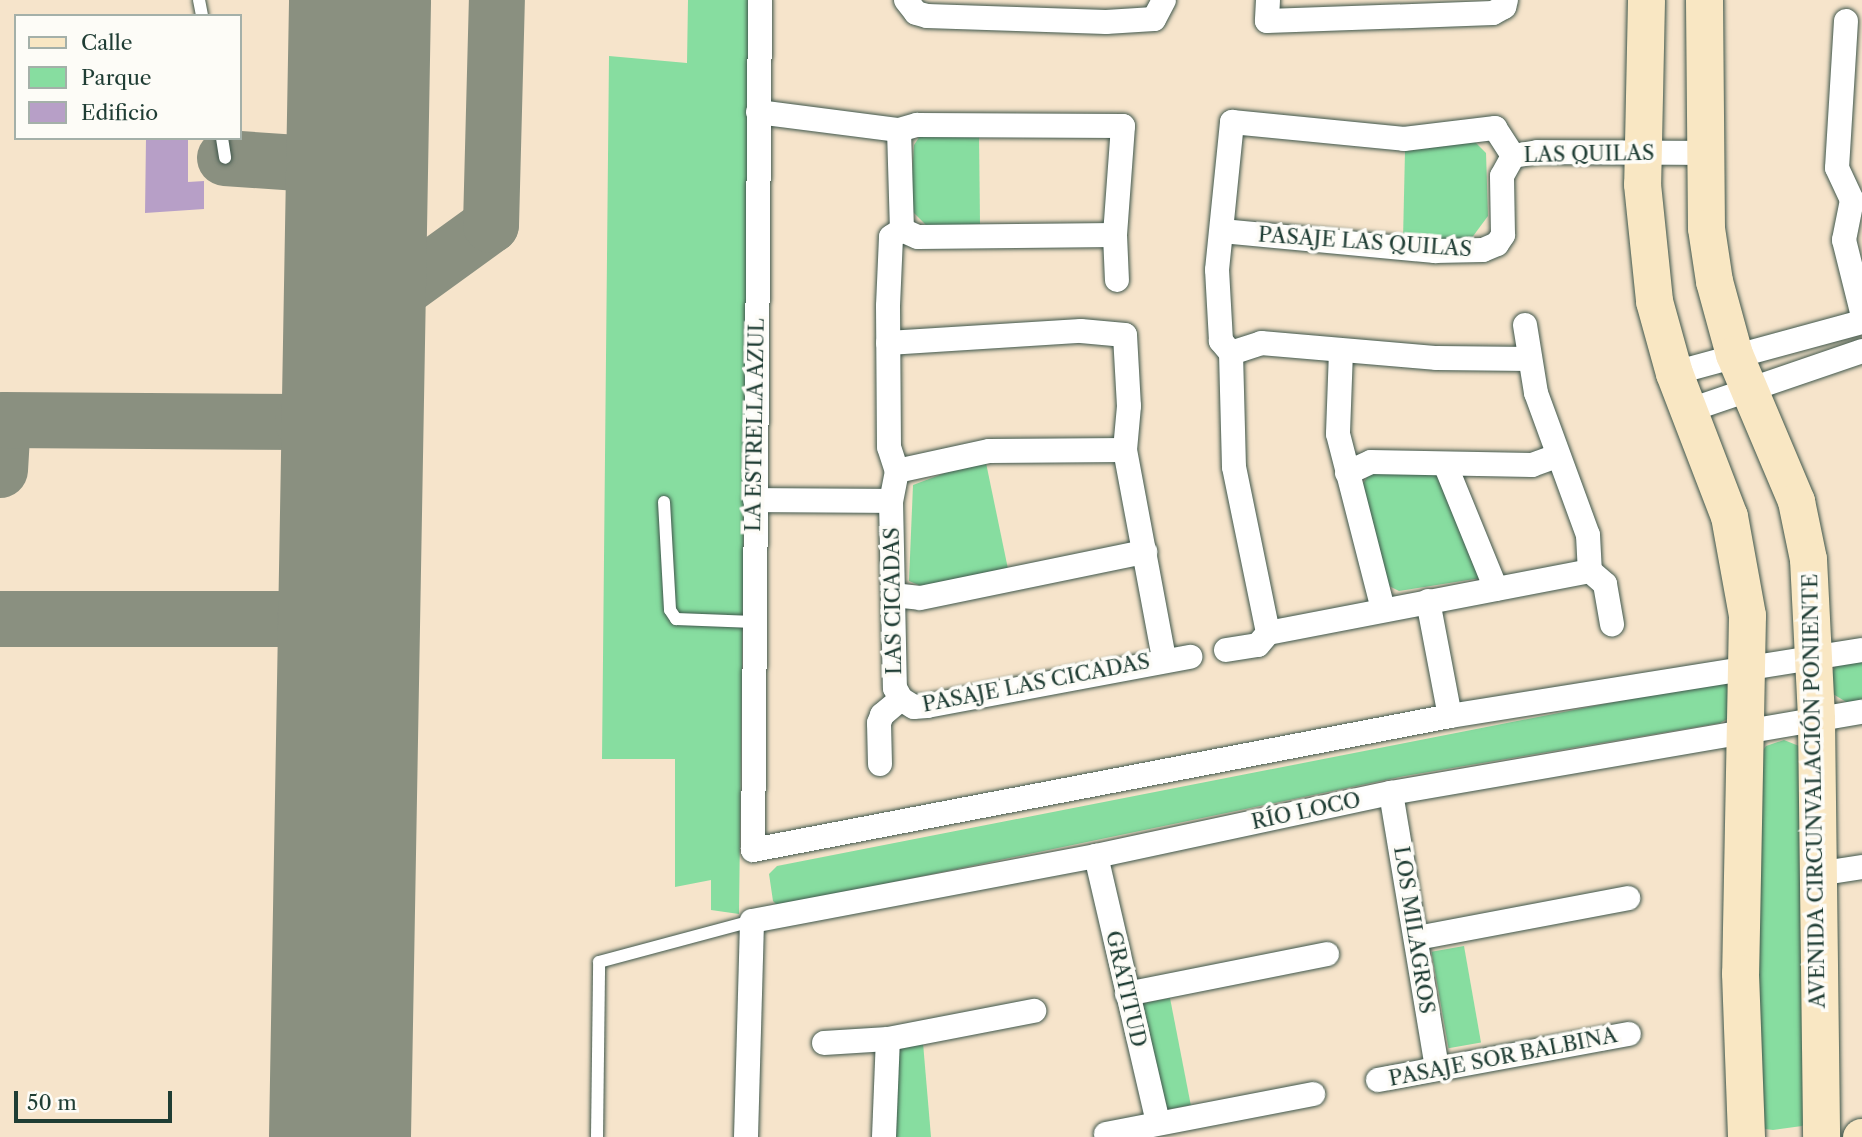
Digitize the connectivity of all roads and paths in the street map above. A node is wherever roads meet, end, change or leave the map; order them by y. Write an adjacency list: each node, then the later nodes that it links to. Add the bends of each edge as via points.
1 (760, 0): 10 (street, LA ESTRELLA AZUL)
2 (1164, 0): 6 (street, via 1162,12 1154,19 1106,22 927,16 916,13)
3 (1268, 0): 7 (street, via 1267,21 1493,13)
4 (1646, 0): 13 (street)
5 (1704, 0): 14 (street, AVENIDA CIRCUNVALACIÓN PONIENTE)
6 (906, 1)
7 (1505, 3)
8 (1846, 21): 9 (street)
9 (1850, 79): 17 (street, via 1836,168)
10 (758, 112): 11 (street); 40 (street, LA ESTRELLA AZUL)
11 (899, 130): 18 (street); 20 (street, via 917,125 1123,126)
12 (222, 140): 16 (lane)
13 (1643, 153): 14 (street, LAS QUILAS); 15 (street, LAS QUILAS); 32 (street, via 1648,263)
14 (1705, 153): 30 (street, AVENIDA CIRCUNVALACIÓN PONIENTE, via 1708,241)
15 (1513, 156): 19 (street, via 1496,128 1404,139 1232,122); 21 (street, LAS QUILAS, via 1502,176)
16 (225, 158)
17 (1857, 198): 23 (street, via 1844,240)
18 (902, 230): 20 (street, via 918,237); 26 (street, via 891,237)
19 (1222, 232): 21 (street, PASAJE LAS QUILAS, via 1461,253 1497,244); 29 (street, via 1217,287 1221,341)
20 (1115, 235): 22 (street)
21 (1503, 235)
22 (1117, 280)
23 (1862, 312)
24 (1862, 322): 30 (street)
25 (1525, 325): 31 (street)
26 (888, 343): 35 (street, PASAJE LAS CICADAS, via 1081,331 1125,335 1129,406); 38 (street, via 889,447)
27 (1341, 351): 29 (street, via 1252,343); 31 (street); 39 (street, via 1338,434)
28 (1862, 351): 33 (street)
29 (1231, 353): 51 (street, via 1234,467)
30 (1734, 354): 32 (street); 33 (street, AVENIDA CIRCUNVALACIÓN PONIENTE)
31 (1530, 359): 36 (street)
32 (1674, 373): 34 (street)
33 (1749, 389): 34 (street); 55 (street, AVENIDA CIRCUNVALACIÓN PONIENTE, via 1796,501 1808,559)
34 (1687, 411): 57 (street, via 1735,539 1747,615)
35 (1125, 450): 38 (street, via 1002,450); 43 (street, PASAJE LAS CICADAS)
36 (1557, 456): 37 (street, via 1532,464); 44 (street, via 1588,535)
37 (1445, 464): 39 (street, via 1371,462); 45 (street)
38 (897, 471): 41 (street, LAS CICADAS)
39 (1348, 473): 48 (street)
40 (754, 500): 41 (street, LAS CICADAS); 49 (street, LA ESTRELLA AZUL)
41 (891, 501): 46 (street, LAS CICADAS)
42 (664, 502): 49 (lane, via 670,610 676,619)
43 (1145, 552): 46 (street, via 920,598); 56 (street, PASAJE LAS CICADAS)
44 (1590, 571): 45 (street); 50 (street, via 1605,584)
45 (1496, 589): 47 (street)
46 (893, 595): 58 (street, LAS CICADAS, via 895,688)
47 (1428, 601): 48 (street); 60 (street)
48 (1383, 609): 51 (street)
49 (754, 622): 60 (street, LA ESTRELLA AZUL, via 753,850)
50 (1612, 624)
51 (1268, 633): 52 (street, via 1258,645)
52 (1226, 650)
53 (1862, 650): 55 (street)
54 (1190, 657): 56 (street, PASAJE LAS CICADAS)
55 (1813, 657): 57 (street); 61 (street, AVENIDA CIRCUNVALACIÓN PONIENTE)
56 (1164, 659): 58 (street, PASAJE LAS CICADAS, via 927,706 914,707)
57 (1744, 668): 60 (street); 62 (street)
58 (901, 699): 63 (street, PASAJE LAS CICADAS, via 879,723)
59 (1862, 712): 61 (street, RÍO LOCO)
60 (1450, 716)
61 (1816, 719): 62 (street, RÍO LOCO); 67 (street, AVENIDA CIRCUNVALACIÓN PONIENTE)
62 (1743, 730): 64 (street, RÍO LOCO); 85 (street, via 1740,974)
63 (880, 764)
64 (1391, 793): 65 (street, RÍO LOCO); 70 (street, LOS MILAGROS)
65 (1096, 856): 69 (street, RÍO LOCO); 72 (street, GRATITUD)
66 (1862, 867): 67 (street)
67 (1818, 874): 86 (street, AVENIDA CIRCUNVALACIÓN PONIENTE)
68 (1628, 898): 70 (street)
69 (752, 920): 82 (lane, via 599,962); 83 (street)
70 (1417, 938): 77 (street, LOS MILAGROS)
71 (1327, 954): 72 (street)
72 (1127, 994): 80 (street, GRATITUD)
73 (1034, 1011): 75 (street)
74 (1629, 1034): 77 (street, PASAJE SOR BALBINA)
75 (888, 1040): 76 (street); 84 (street)
76 (824, 1043)
77 (1437, 1067): 78 (street, PASAJE SOR BALBINA)
78 (1377, 1080)
79 (1313, 1094): 80 (street)
80 (1158, 1122): 81 (street)
81 (1106, 1134)
82 (597, 1137)
83 (746, 1137)
84 (884, 1137)
85 (1746, 1137)
86 (1821, 1137)

